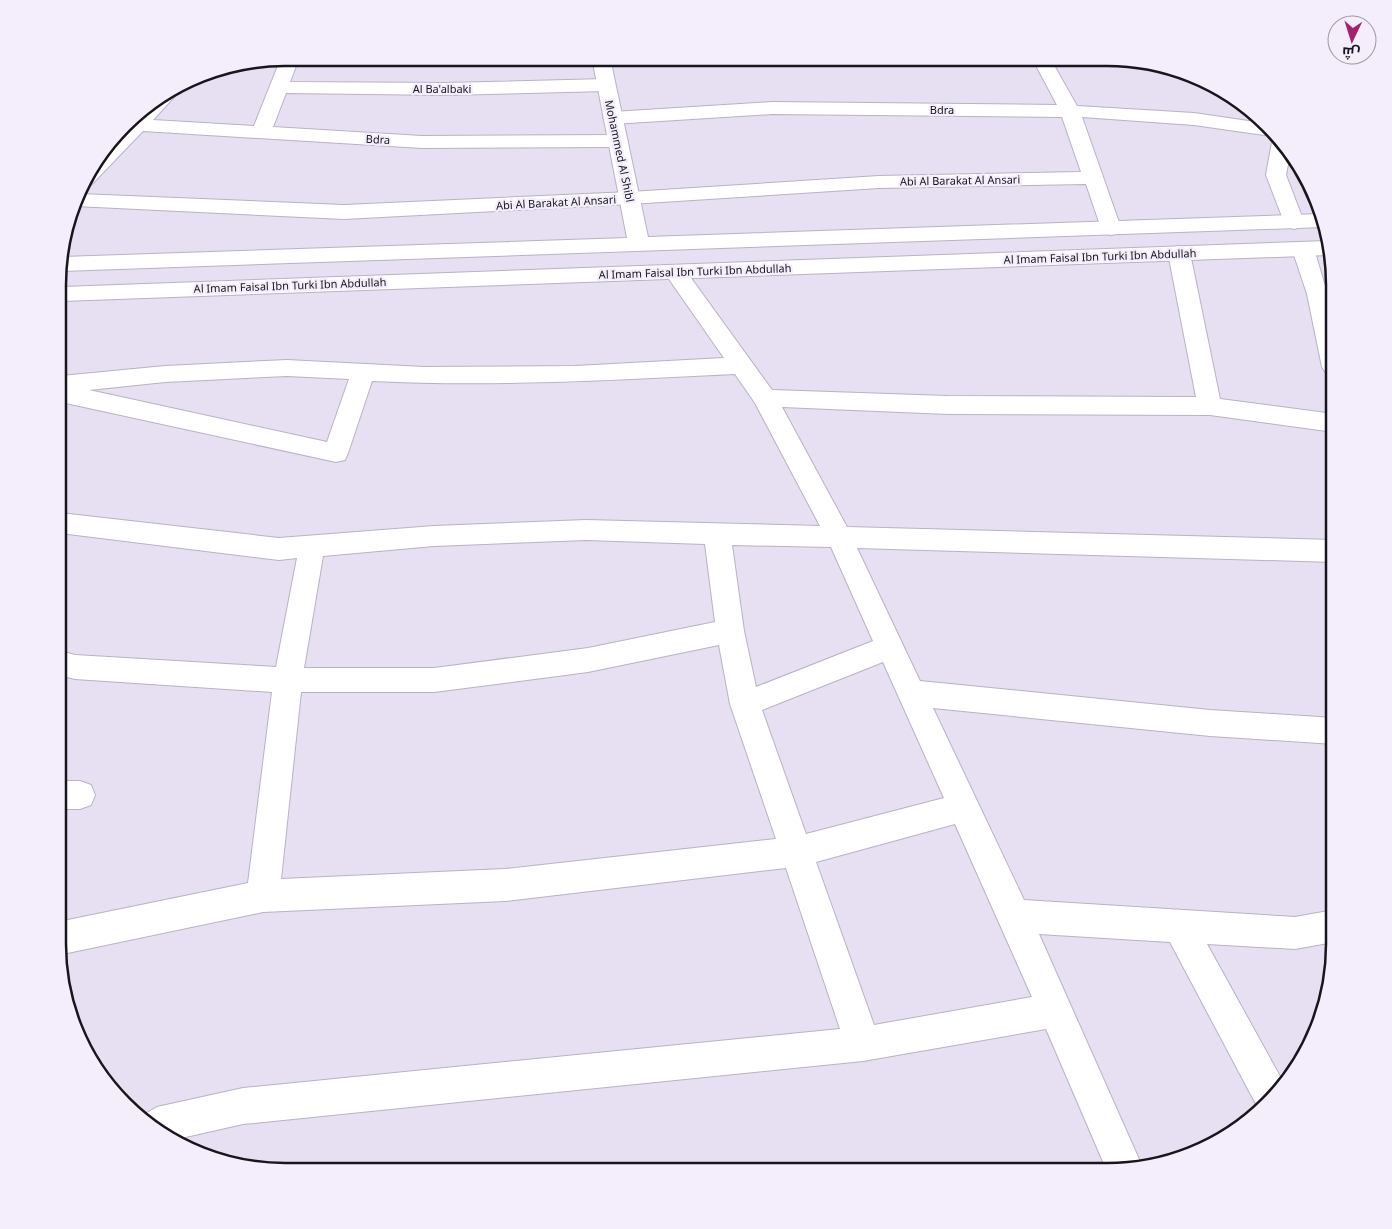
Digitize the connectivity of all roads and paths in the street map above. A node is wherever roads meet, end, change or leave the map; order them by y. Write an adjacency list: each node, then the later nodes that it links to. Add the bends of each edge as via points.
1 (287, 66): 5 (street)
2 (602, 66): 4 (street, Mohammed Al Shibl)
3 (1045, 66): 6 (street)
4 (606, 85): 5 (street, Al Ba'albaki, via 445,89); 8 (street, Mohammed Al Shibl)
5 (278, 87): 11 (street)
6 (1070, 111): 8 (street, Bdra, via 772,108); 10 (street, Bdra, via 1194,118); 15 (street)
7 (145, 118): 9 (street)
8 (613, 118): 13 (street, Mohammed Al Shibl)
9 (138, 125): 11 (street, Bdra); 12 (street)
10 (1260, 128)
11 (261, 133): 13 (street, Bdra, via 422,142)
12 (124, 137)
13 (618, 141): 16 (street, Mohammed Al Shibl)
14 (1280, 152): 19 (street, via 1276,175)
15 (1094, 178): 16 (street, Abi Al Barakat Al Ansari, via 880,182); 20 (street)
16 (630, 198): 17 (street, Abi Al Barakat Al Ansari, via 344,212); 21 (street, Mohammed Al Shibl)
17 (84, 200)
18 (1316, 220): 19 (street)
19 (1294, 222): 20 (street)
20 (1111, 228): 21 (street)
21 (639, 244): 25 (street)
22 (1323, 248): 23 (street, Al Imam Faisal Ibn Turki Ibn Abdullah)
23 (1304, 249): 24 (street, Al Imam Faisal Ibn Turki Ibn Abdullah); 28 (street)
24 (1179, 254): 26 (street, Al Imam Faisal Ibn Turki Ibn Abdullah); 34 (street)
25 (68, 264)
26 (675, 272): 27 (street, Al Imam Faisal Ibn Turki Ibn Abdullah); 29 (street)
27 (66, 294)
28 (1326, 295)
29 (742, 365): 30 (street, via 575,374); 33 (street)
30 (363, 372): 31 (street, via 287,368 165,374); 32 (street, via 336,453)
31 (66, 384)
32 (66, 394)
33 (766, 398): 34 (street, via 948,405); 38 (street)
34 (1210, 406): 35 (street)
35 (1326, 422)
36 (66, 524): 39 (street, via 278,549)
37 (717, 534): 38 (street); 39 (street, via 586,530 434,536); 41 (street)
38 (839, 537): 40 (street); 42 (street)
39 (312, 546): 44 (street)
40 (1326, 551)
41 (730, 631): 44 (street, via 588,660 434,680); 46 (street)
42 (890, 647): 45 (street); 46 (street)
43 (66, 665): 44 (street)
44 (288, 680): 50 (street)
45 (911, 693): 47 (street, via 1210,723); 48 (street)
46 (745, 704): 49 (street)
47 (1326, 730)
48 (963, 807): 49 (street); 51 (street)
49 (797, 852): 50 (street, via 506,886); 56 (street)
50 (263, 896): 54 (street)
51 (1014, 916): 52 (street); 55 (street)
52 (1179, 926): 53 (street, via 1294,934); 57 (street)
53 (1326, 928)
54 (66, 937)
55 (1055, 1010): 56 (street); 59 (street)
56 (863, 1044): 58 (street, via 242,1106)
57 (1269, 1091)
58 (161, 1124)
59 (1121, 1162)

